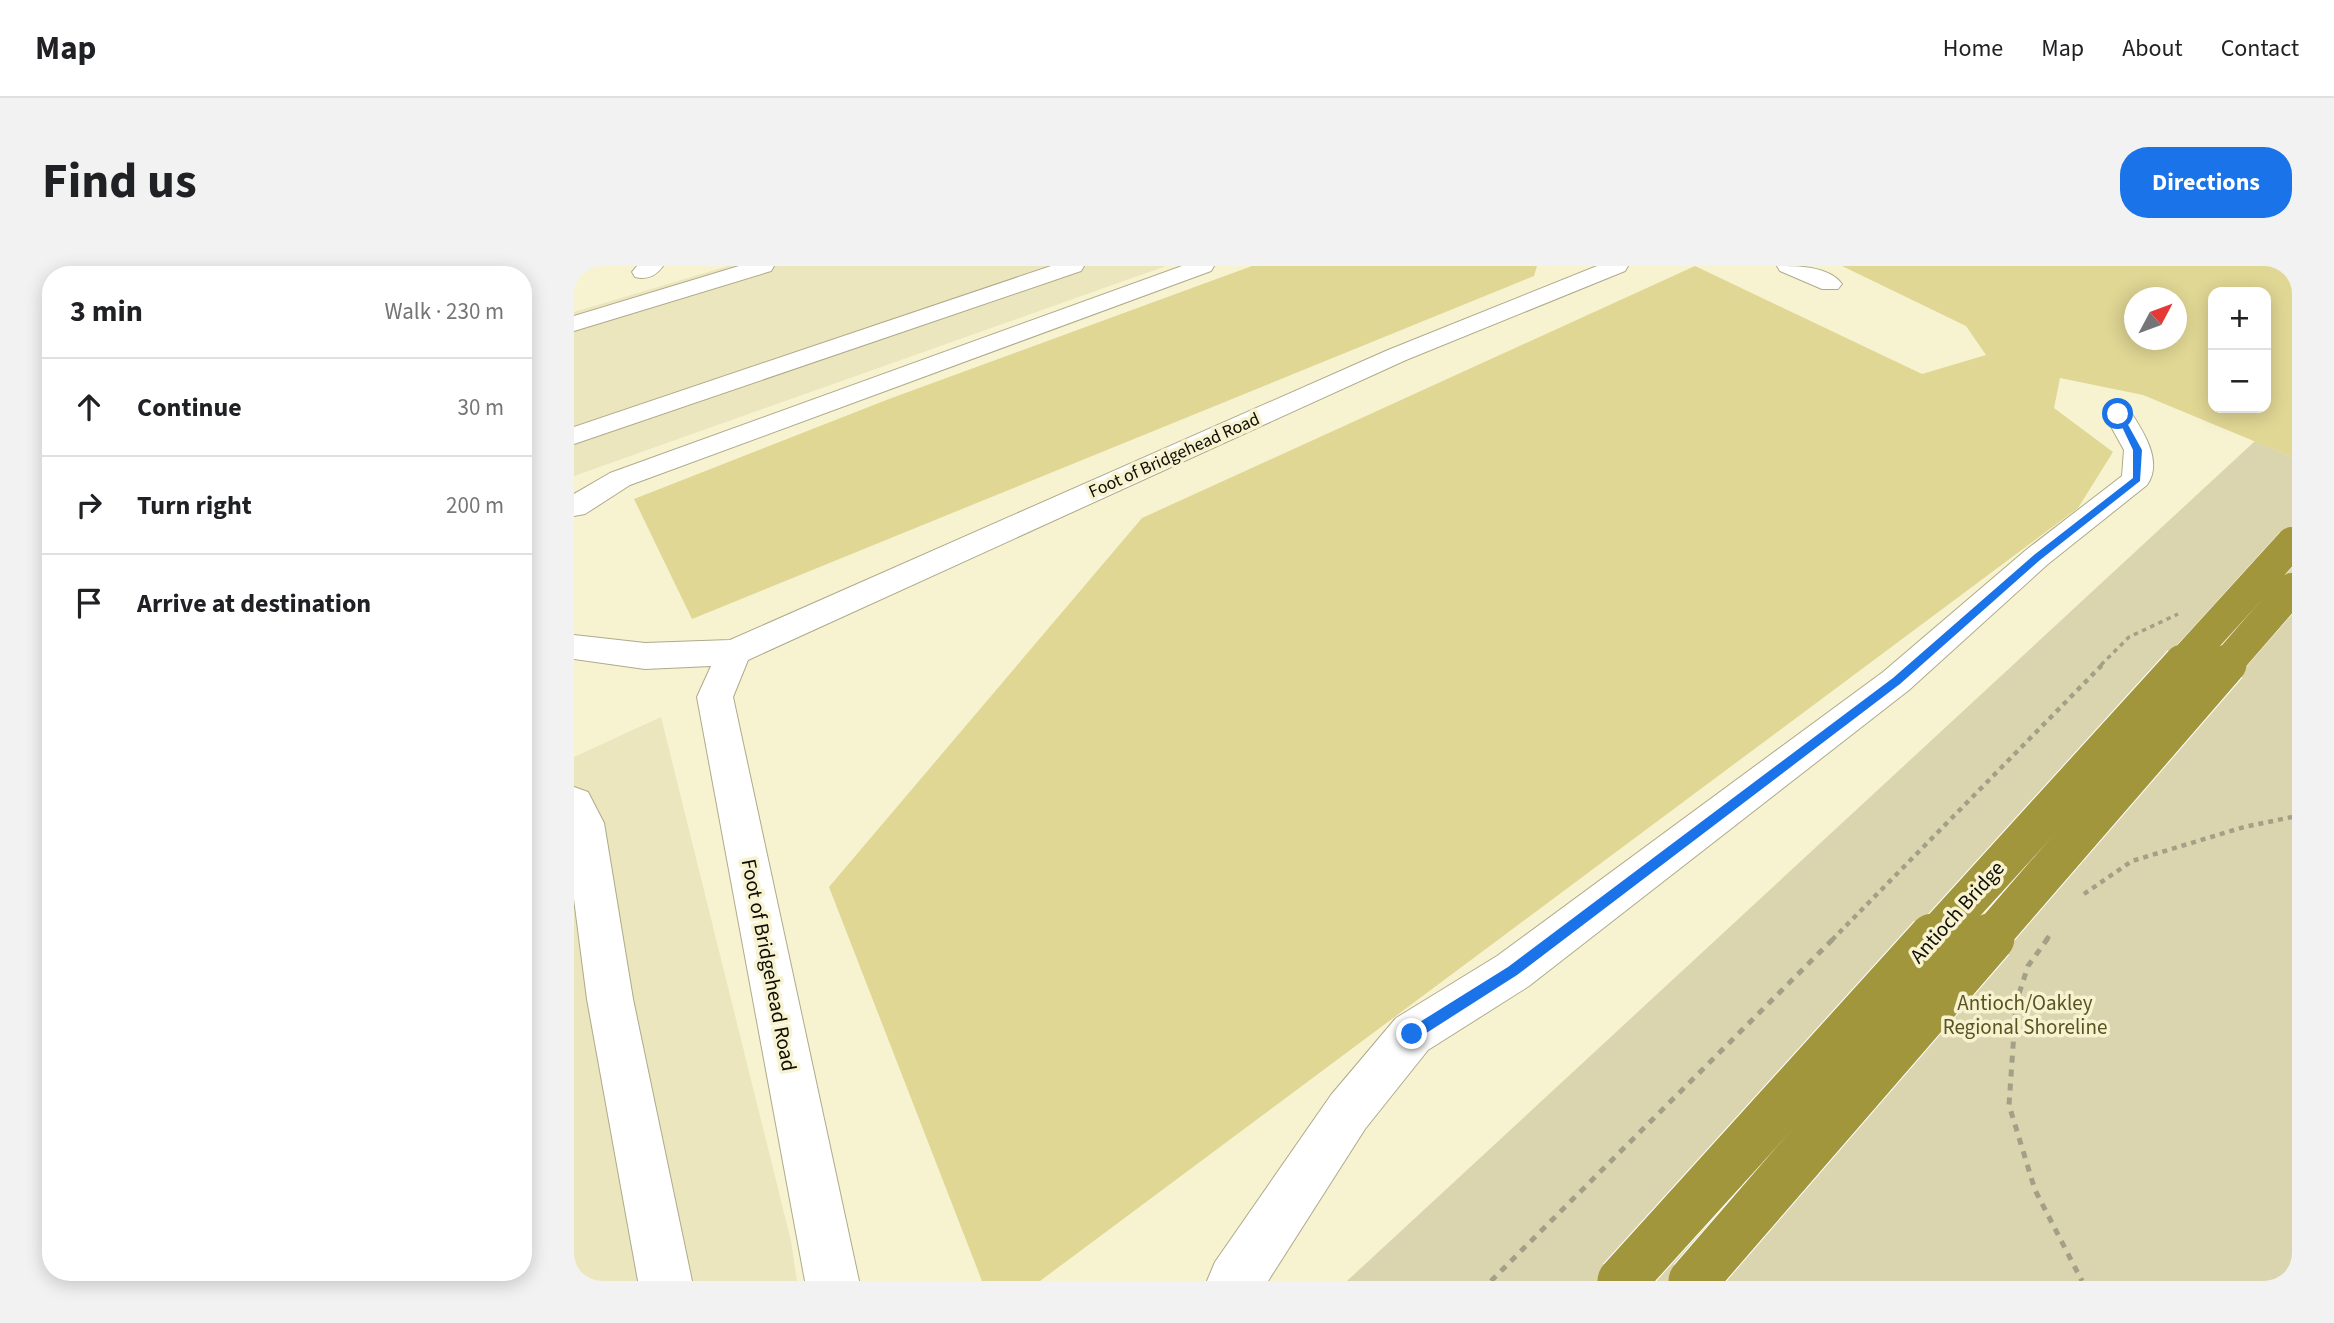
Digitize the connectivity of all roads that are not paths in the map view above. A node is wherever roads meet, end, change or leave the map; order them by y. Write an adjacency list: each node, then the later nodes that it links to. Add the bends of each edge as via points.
1 (763, 266): 7 (lane)
2 (1073, 266): 9 (lane)
3 (1203, 266): 10 (lane, via 620,479)
4 (1617, 266): 14 (lane, Foot of Bridgehead Road, via 1396,355)
5 (1787, 266): 6 (lane)
6 (1830, 284)
7 (574, 324)
8 (2118, 414): 18 (lane, via 2138,450 2137,479 2037,557 1896,681 1513,971 1412,1034 1348,1112)
9 (574, 436)
10 (574, 507)
11 (2292, 543): 19 (highway, Antioch Bridge, bridge)
12 (2292, 589): 20 (highway, Antioch Bridge, bridge)
13 (574, 647): 14 (lane, Foot of Bridgehead Road, via 645,656)
14 (734, 652): 17 (lane, Foot of Bridgehead Road, via 715,697)
15 (574, 803): 16 (lane, via 584,823 610,999)
16 (665, 1281)
17 (832, 1281)
18 (1234, 1281)
19 (1622, 1281)
20 (1693, 1281)

